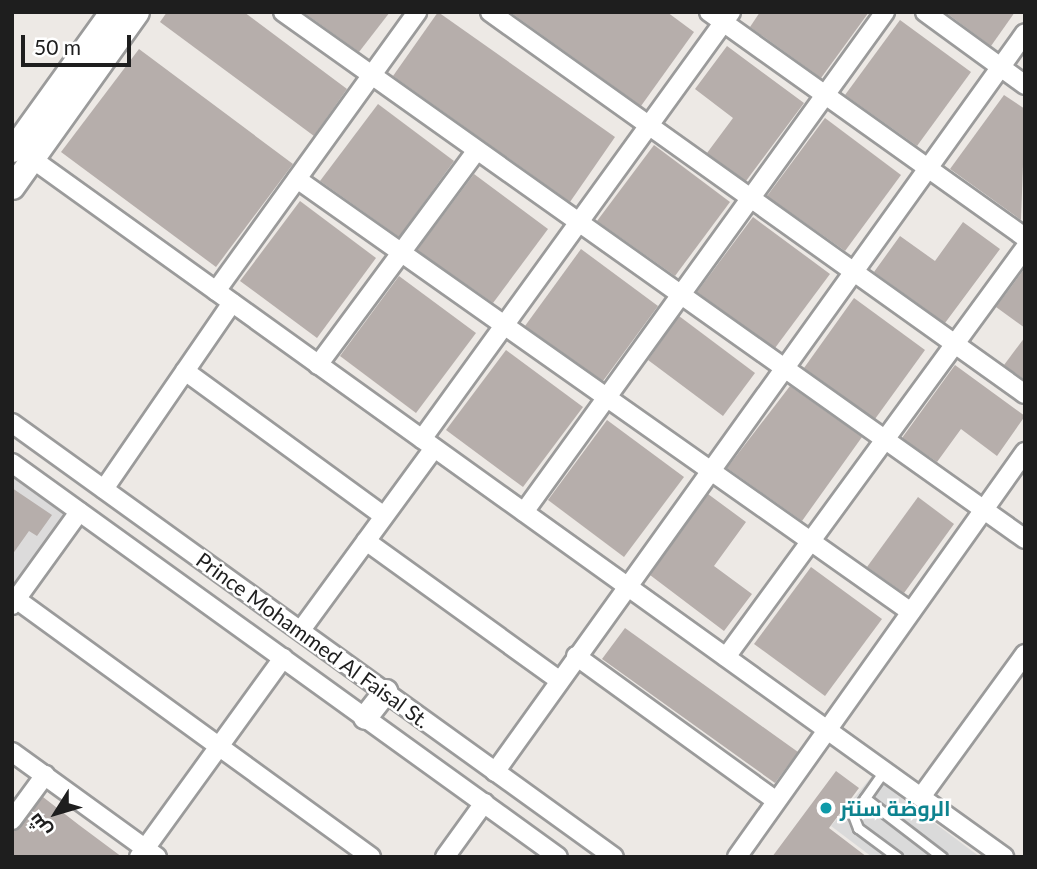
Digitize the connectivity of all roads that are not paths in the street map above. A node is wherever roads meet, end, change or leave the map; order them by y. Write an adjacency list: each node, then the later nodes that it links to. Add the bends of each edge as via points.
1 (111, 12): 15 (street)
2 (137, 12): 15 (street)
3 (283, 12): 11 (street)
4 (417, 12): 11 (street)
5 (490, 12): 14 (street)
6 (885, 12): 13 (street)
7 (925, 12): 10 (street)
8 (721, 16): 13 (street); 14 (street)
9 (1025, 33): 10 (street)
10 (1000, 67): 12 (street); 17 (street)
11 (372, 75): 16 (street); 18 (street)
12 (1025, 85)
13 (825, 95): 17 (street); 20 (street)
14 (649, 126): 20 (street); 21 (street)
15 (18, 150): 19 (street); 26 (street)
16 (477, 150): 21 (street); 24 (street)
17 (928, 167): 22 (street); 25 (street)
18 (297, 179): 24 (street); 26 (street)
19 (12, 187)
20 (751, 198): 25 (street); 27 (street)
21 (579, 222): 27 (street); 29 (street)
22 (1025, 237)
23 (1025, 248): 30 (street)
24 (400, 252): 29 (street); 31 (street)
25 (853, 271): 30 (street); 32 (street)
26 (216, 292): 28 (street)
27 (681, 295): 32 (street); 35 (street)
28 (232, 303): 31 (street); 33 (street)
29 (505, 325): 35 (street); 38 (street)
30 (955, 344): 34 (street); 37 (street)
31 (318, 365): 38 (street)
32 (783, 368): 37 (street); 41 (street)
33 (185, 371): 42 (street); 46 (street)
34 (1025, 394)
35 (607, 397): 41 (street); 45 (street)
36 (12, 423): 42 (street, Prince Mohammed Al Faisal St.)
37 (885, 440): 43 (street); 49 (street)
38 (428, 444): 45 (street); 46 (street)
39 (1025, 452): 43 (street)
40 (12, 463): 44 (street, Prince Mohammed Al Faisal St.)
41 (709, 470): 49 (street); 50 (street)
42 (104, 489): 53 (street, Prince Mohammed Al Faisal St.)
43 (984, 510): 47 (street); 52 (street)
44 (79, 512): 51 (street); 57 (street, Prince Mohammed Al Faisal St.)
45 (524, 512): 50 (street)
46 (384, 516): 48 (street)
47 (1025, 539)
48 (366, 541): 53 (street); 58 (street)
49 (811, 541): 52 (street); 56 (street)
50 (625, 585): 55 (street); 56 (street)
51 (14, 602): 62 (street)
52 (911, 612): 61 (street)
53 (300, 630): 59 (street, Prince Mohammed Al Faisal St.)
54 (1025, 654): 67 (street)
55 (576, 656): 58 (street); 69 (street)
56 (726, 657): 61 (street)
57 (283, 658): 60 (street, Prince Mohammed Al Faisal St.); 62 (street)
58 (559, 680): 65 (street)
59 (385, 691): 60 (street); 65 (street, Prince Mohammed Al Faisal St.)
60 (365, 717): 70 (street, Prince Mohammed Al Faisal St.)
61 (827, 730): 64 (street); 69 (street)
62 (219, 746): 72 (street); 73 (street)
63 (12, 752): 66 (street)
64 (884, 771): 67 (street); 68 (lane)
65 (495, 772): 76 (street, Prince Mohammed Al Faisal St.)
66 (45, 775): 71 (street); 72 (street)
67 (921, 797): 80 (street)
68 (865, 798): 78 (lane, via 853,815 855,824); 79 (lane)
69 (776, 802): 77 (street)
70 (484, 803): 74 (street); 75 (street, Prince Mohammed Al Faisal St.)
71 (12, 820)
72 (147, 854)
73 (371, 857)
74 (445, 857)
75 (558, 857)
76 (614, 857)
77 (737, 857)
78 (897, 857)
79 (942, 857)
80 (1004, 857)

